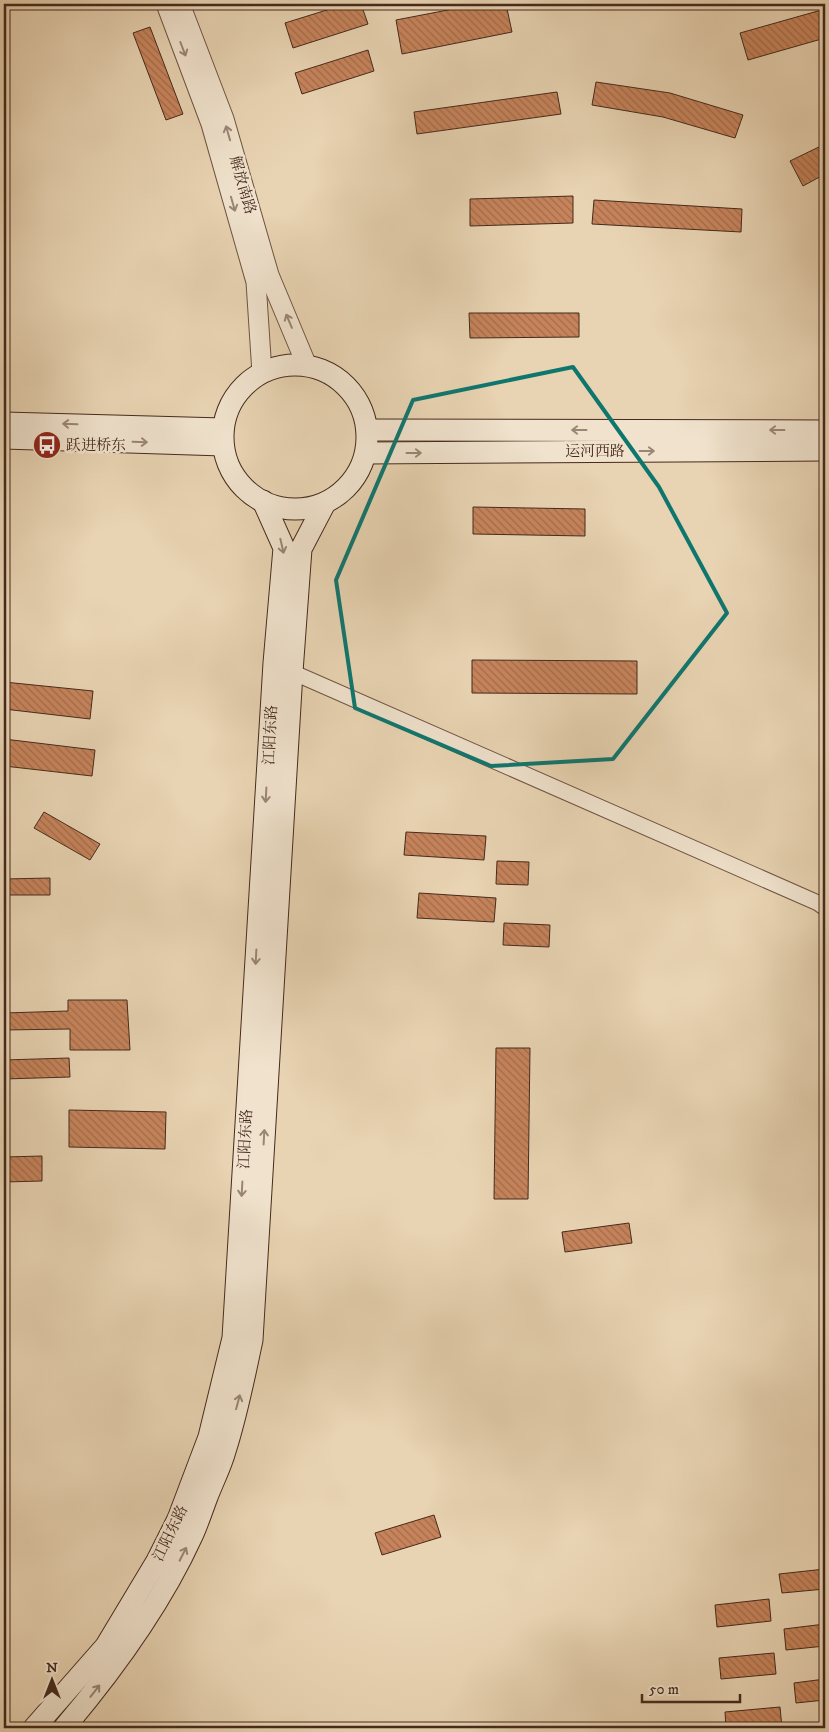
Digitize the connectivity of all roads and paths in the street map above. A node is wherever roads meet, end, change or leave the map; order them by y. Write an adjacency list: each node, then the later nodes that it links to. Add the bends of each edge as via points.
1 (166, 4): 4 (street, 解放南路, one-way to 4, via 211,124 256,282)
2 (180, 4): 3 (street, 解放南路, one-way to 2, via 270,275 224,119)
3 (307, 366): 4 (main road, via 284,366); 6 (main road, via 329,374 348,388 361,407)
4 (262, 373): 8 (main road, via 243,387 230,406)
5 (4, 423): 8 (main road, one-way to 5)
6 (367, 430): 7 (main road, 运河西路, one-way to 6); 11 (main road)
7 (825, 430)
8 (223, 437): 9 (main road, one-way to 8); 12 (main road, via 230,468 244,488)
9 (4, 438)
10 (825, 450): 11 (main road, 运河西路, one-way to 10)
11 (366, 453): 13 (main road, via 358,474 344,491)
12 (263, 502): 13 (main road, via 286,508 306,508); 16 (main road, 江阳东路, one-way to 16, via 284,548 274,663 233,1338 209,1437 178,1520 106,1646)
13 (325, 503): 14 (main road, 江阳东路, via 301,549)
14 (292, 672): 15 (street); 17 (main road, 江阳东路, one-way to 14, via 124,1652 175,1570 193,1535 225,1452 241,1393 252,1340)
15 (825, 908)
16 (34, 1728)
17 (64, 1728)

